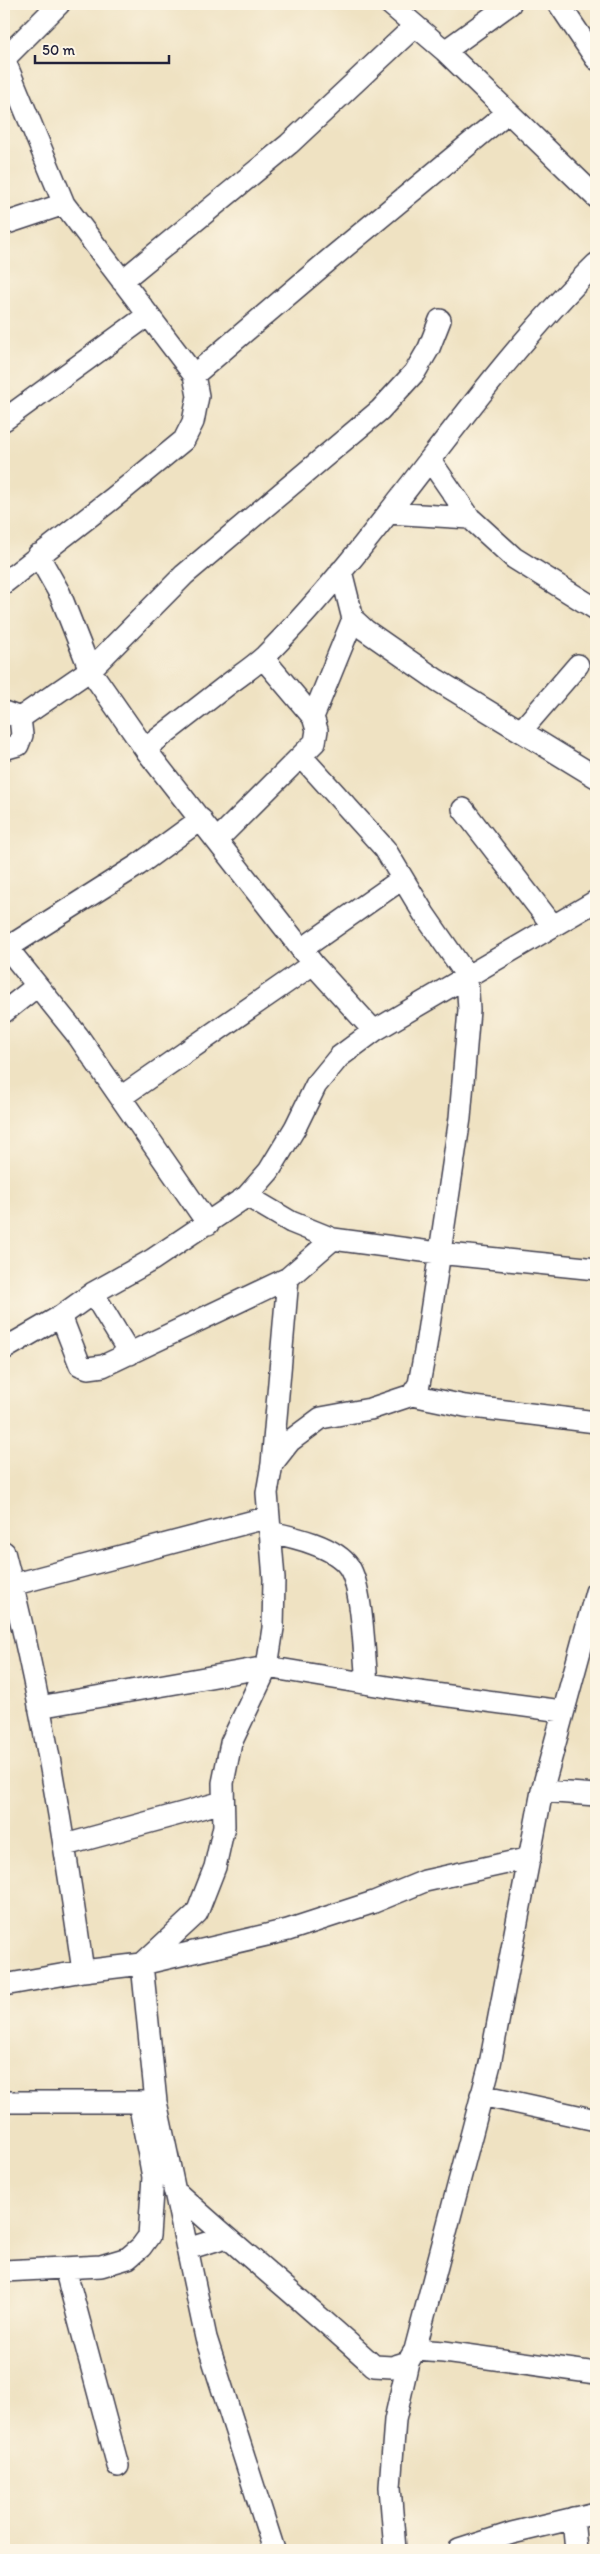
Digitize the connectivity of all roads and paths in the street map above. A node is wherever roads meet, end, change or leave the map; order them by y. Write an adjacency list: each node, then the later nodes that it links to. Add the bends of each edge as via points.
1 (59, 4): 7 (street)
2 (390, 4): 5 (street)
3 (510, 4): 6 (street)
4 (559, 4): 8 (street)
5 (415, 26): 6 (street); 14 (street, via 289,144)
6 (445, 51): 9 (street)
7 (4, 59): 11 (street)
8 (596, 59)
9 (508, 112): 10 (street); 17 (street)
10 (596, 197)
11 (64, 204): 12 (street); 14 (street)
12 (4, 224)
13 (596, 264): 19 (street, via 507,362)
14 (122, 281): 15 (street)
15 (148, 315): 17 (street); 18 (street)
16 (440, 320): 29 (street, via 430,348 415,372 380,410 184,575)
17 (194, 375): 22 (street, via 198,396 193,422 184,440)
18 (4, 420)
19 (430, 460): 20 (street); 21 (street)
20 (388, 513): 21 (street); 23 (street)
21 (470, 518): 25 (street, via 514,558)
22 (38, 555): 24 (street); 29 (street, via 60,594)
23 (341, 571): 26 (street); 27 (street)
24 (4, 583)
25 (596, 609)
26 (353, 619): 31 (street); 32 (street, via 364,630 438,680)
27 (263, 658): 31 (street); 34 (street)
28 (578, 665): 32 (street)
29 (90, 670): 30 (street); 34 (street)
30 (12, 715): 33 (street, via 22,734 18,745)
31 (313, 717): 35 (street, via 317,730 315,742)
32 (521, 731): 36 (street)
33 (4, 749)
34 (146, 749): 38 (street)
35 (301, 756): 39 (street); 40 (street, via 386,849)
36 (596, 777)
37 (463, 809): 42 (street)
38 (201, 819): 39 (street); 43 (street, via 153,855)
39 (218, 839): 44 (street)
40 (402, 879): 44 (street); 45 (street)
41 (591, 911): 42 (street)
42 (553, 926): 45 (street)
43 (5, 946): 46 (street)
44 (307, 956): 48 (street); 49 (street)
45 (467, 976): 48 (street); 53 (street, via 469,1010 460,1118)
46 (36, 986): 47 (street); 49 (street, via 78,1036)
47 (4, 1012)
48 (374, 1031): 50 (street, via 339,1057 316,1085 269,1170)
49 (121, 1098): 51 (street)
50 (247, 1196): 51 (street); 52 (street, via 291,1222)
51 (208, 1224): 56 (street)
52 (333, 1240): 53 (street); 55 (street)
53 (438, 1253): 54 (street); 60 (street, via 425,1352 419,1384)
54 (596, 1269)
55 (288, 1278): 59 (street); 62 (street)
56 (93, 1293): 57 (street); 59 (street)
57 (61, 1316): 58 (street); 59 (street, via 80,1365 88,1368 103,1366)
58 (4, 1349)
59 (130, 1354)
60 (412, 1395): 61 (street, via 465,1406); 62 (street, via 370,1409 321,1418 290,1441)
61 (596, 1422)
62 (272, 1464): 63 (street, via 266,1493)
63 (269, 1525): 65 (street); 68 (street, via 274,1589); 69 (street, via 332,1553 348,1566 356,1582)
64 (4, 1552): 65 (street)
65 (8, 1586): 70 (street)
66 (596, 1592): 67 (street)
67 (591, 1628): 71 (street)
68 (267, 1667): 69 (street); 70 (street); 74 (street, via 231,1743 223,1783)
69 (367, 1684): 71 (street)
70 (40, 1707): 75 (street)
71 (562, 1711): 72 (street)
72 (542, 1791): 73 (street); 76 (street)
73 (596, 1794)
74 (223, 1802): 75 (street); 77 (street, via 222,1834 214,1867 196,1913)
75 (65, 1845): 78 (street)
76 (530, 1858): 77 (street, via 425,1881 374,1902 288,1930); 80 (street)
77 (142, 1964): 78 (street); 82 (street)
78 (83, 1971): 79 (street)
79 (4, 1985)
80 (482, 2095): 83 (street); 89 (street)
81 (4, 2102): 82 (street)
82 (148, 2102): 84 (street); 87 (street, via 153,2177 149,2236 128,2258 101,2266)
83 (596, 2120)
84 (174, 2190): 85 (street); 86 (street)
85 (226, 2237): 86 (street); 91 (street, via 309,2305 374,2366 392,2367)
86 (187, 2249): 97 (street, via 206,2338)
87 (66, 2268): 88 (street); 93 (street)
88 (4, 2270)
89 (422, 2324): 90 (street); 91 (street)
90 (444, 2352): 91 (street); 92 (street)
91 (411, 2356): 98 (street, via 395,2420 391,2479)
92 (596, 2373)
93 (118, 2466)
94 (596, 2513): 95 (street)
95 (573, 2518): 96 (street, via 512,2533); 99 (street)
96 (468, 2549)
97 (274, 2550)
98 (395, 2550)
99 (576, 2550)

